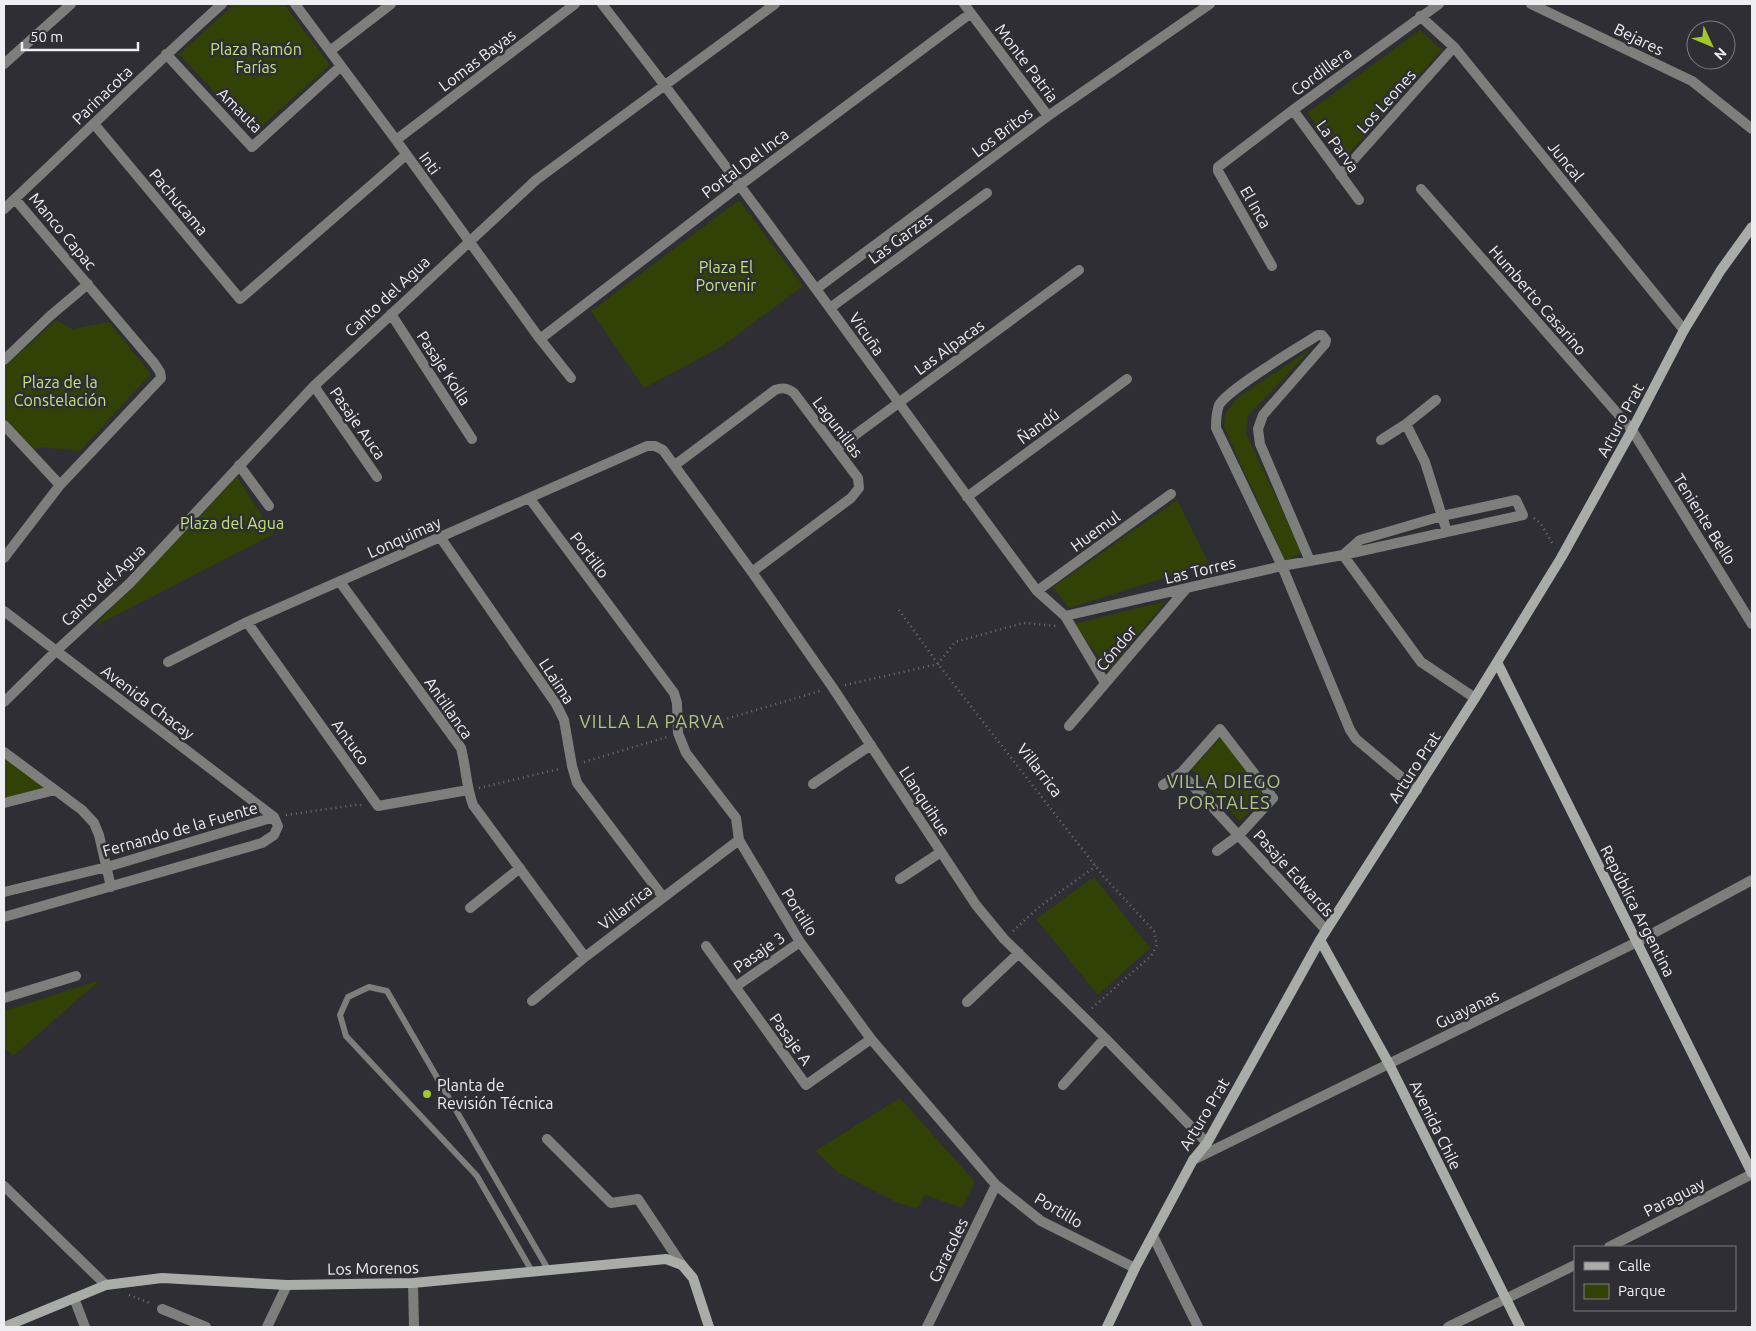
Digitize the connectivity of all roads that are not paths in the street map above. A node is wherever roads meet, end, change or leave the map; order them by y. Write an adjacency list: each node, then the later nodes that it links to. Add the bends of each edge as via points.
1 (71, 4): 17 (street)
2 (222, 4): 16 (street, Parinacota)
3 (295, 4): 15 (street, Inti)
4 (391, 4): 15 (street)
5 (575, 4): 24 (street, Lomas Bayas)
6 (602, 4): 19 (street, Vicuña)
7 (775, 4): 19 (street, Canto del Agua)
8 (964, 4): 12 (street, Monte Patria)
9 (1210, 4): 21 (street, Los Britos)
10 (1439, 4): 13 (street, Cordillera)
11 (1531, 4): 23 (street, Bejares, via 1692,81)
12 (971, 13): 21 (street, Monte Patria); 28 (street, Portal Del Inca)
13 (1420, 16): 14 (street, Juncal); 20 (street, Cordillera)
14 (1454, 47): 27 (street, Los Leones); 42 (street, Juncal)
15 (330, 51): 18 (street, Inti)
16 (166, 54): 18 (street, Amauta, via 252,147); 22 (street, Parinacota)
17 (4, 64)
18 (341, 66): 24 (street, Inti)
19 (664, 84): 28 (street, Vicuña); 35 (street, Canto del Agua, via 536,180)
20 (1293, 110): 26 (street, Cordillera); 27 (street, La Parva)
21 (1048, 116): 39 (street, Los Britos)
22 (94, 125): 25 (street, Pachucama, via 240,299); 31 (street, Parinacota)
23 (1752, 129)
24 (396, 140): 25 (street, Inti)
25 (406, 155): 35 (street, Inti)
26 (1222, 164): 36 (street, El Inca, via 1218,171)
27 (1340, 175): 32 (street, La Parva)
28 (739, 186): 39 (street, Vicuña); 43 (street, Portal Del Inca)
29 (1421, 188): 52 (street, Humberto Casarino)
30 (987, 193): 40 (street, Las Garzas)
31 (15, 198): 33 (street, Parinacota); 38 (street, Manco Capac)
32 (1359, 200)
33 (4, 209)
34 (1752, 227): 42 (main road, Arturo Prat)
35 (468, 241): 41 (street, Canto del Agua); 43 (street, Inti)
36 (1272, 266)
37 (1079, 270): 49 (street, Las Alpacas)
38 (88, 284): 44 (street); 60 (street, Manco Capac, via 154,363 161,378)
39 (816, 289): 40 (street, Vicuña)
40 (830, 308): 49 (street, Vicuña)
41 (391, 314): 47 (street, Canto del Agua); 53 (street, Pasaje Kolla)
42 (1684, 330): 52 (main road, Arturo Prat)
43 (540, 340): 45 (street, Inti)
44 (4, 360)
45 (572, 378)
46 (1127, 380): 62 (street, Ñandú)
47 (314, 386): 57 (street, Canto del Agua); 59 (street, Pasaje Auca)
48 (1436, 400): 50 (street)
49 (898, 403): 56 (street, Las Alpacas); 62 (street, Vicuña)
50 (1406, 424): 54 (street); 65 (street, via 1425,462)
51 (4, 426): 60 (street)
52 (1632, 430): 79 (street, Teniente Bello); 82 (main road, Arturo Prat, via 1561,558)
53 (472, 439)
54 (1381, 440)
55 (655, 446): 58 (street, Llanquihue, via 663,450); 63 (street, Lonquimay, via 647,446)
56 (836, 449): 58 (street, Lagunillas, via 794,393 781,388); 72 (street, Lagunillas, via 858,478 859,488)
57 (239, 465): 64 (street); 80 (street, Canto del Agua, via 130,583)
58 (675, 465): 72 (street, Llanquihue)
59 (377, 477)
60 (60, 485): 69 (street)
61 (1171, 494): 75 (street, Huemul)
62 (967, 497): 75 (street, Vicuña)
63 (530, 499): 67 (street, Lonquimay); 98 (street, Portillo, via 674,693 678,733 686,753 736,818)
64 (269, 506)
65 (1442, 516): 66 (street); 66 (street, Las Torres, via 1516,500 1523,514); 68 (street, Las Torres, via 1360,540)
66 (1447, 532): 68 (street, Las Torres)
67 (440, 537): 73 (street, Lonquimay); 107 (street, LLaima, via 556,704 564,720 577,783)
68 (1343, 554): 70 (street, Las Torres); 84 (street, via 1421,662)
69 (4, 558)
70 (1310, 561): 71 (street, Las Torres); 71 (street, via 1260,444 1258,430 1262,415 1325,344 1322,335 1234,389 1220,404 1216,416 1216,428)
71 (1282, 566): 74 (street, Las Torres); 94 (street, via 1350,730 1356,739)
72 (752, 572): 87 (street, Llanquihue)
73 (340, 582): 78 (street, Lonquimay); 93 (street, Antillanca, via 461,748)
74 (1186, 589): 77 (street, Las Torres); 83 (street, Cóndor)
75 (1037, 592): 77 (street, Vicuña)
76 (4, 611): 80 (street, Avenida Chacay)
77 (1064, 616): 83 (street, Vicuña)
78 (247, 622): 81 (street, Lonquimay); 93 (street, Antuco, via 378,806)
79 (1752, 624)
80 (56, 651): 85 (street, Canto del Agua); 96 (street, Avenida Chacay)
81 (168, 662)
82 (1497, 662): 84 (main road, Arturo Prat); 113 (main road, República Argentina)
83 (1106, 683): 86 (street, Cóndor)
84 (1475, 698): 94 (main road, Arturo Prat)
85 (4, 702)
86 (1069, 726)
87 (871, 745): 90 (street); 100 (street, Llanquihue)
88 (4, 752): 92 (street)
89 (1181, 773): 91 (street, Pasaje Edwards); 97 (street, Pasaje Edwards); 97 (street, Pasaje Edwards, via 1220,729 1273,798)
90 (813, 784)
91 (1163, 785)
92 (55, 790): 95 (street); 101 (street, via 94,823)
93 (468, 790): 102 (street, Antillanca, via 473,805)
94 (1417, 790): 110 (main road, Arturo Prat)
95 (4, 803)
96 (274, 817): 101 (street, Fernando de la Fuente); 105 (street, Fernando de la Fuente, via 278,826 274,835 262,843)
97 (1239, 835): 99 (street, Pasaje Edwards); 110 (street, Pasaje Edwards)
98 (739, 840): 107 (street, Villarrica); 112 (street, Portillo)
99 (1217, 851)
100 (940, 852): 103 (street); 115 (street, Llanquihue, via 976,905)
101 (107, 867): 105 (street); 106 (street, Fernando de la Fuente)
102 (520, 868): 108 (street); 116 (street, Antillanca)
103 (900, 879)
104 (1752, 880): 113 (street, Guayanas)
105 (111, 888): 109 (street, Fernando de la Fuente)
106 (4, 892)
107 (663, 897): 116 (street, Villarrica)
108 (470, 908)
109 (4, 917)
110 (1326, 930): 111 (main road, Arturo Prat)
111 (1320, 940): 124 (main road, Avenida Chile); 127 (main road, Arturo Prat)
112 (800, 942): 118 (street, Pasaje 3); 123 (street, Portillo)
113 (1637, 942): 124 (street, Guayanas); 129 (main road, República Argentina)
114 (706, 946): 118 (street, Pasaje A)
115 (1019, 953): 121 (street); 122 (street, Llanquihue)
116 (585, 957): 120 (street, Villarrica)
117 (76, 976): 119 (street)
118 (735, 987): 123 (street, Pasaje A, via 806,1085)
119 (4, 998)
120 (532, 1002)
121 (967, 1002)
122 (1105, 1038): 125 (street); 127 (street, Llanquihue)
123 (871, 1039): 131 (street, Portillo)
124 (1389, 1064): 128 (street, Guayanas); 145 (main road, Avenida Chile)
125 (1063, 1085)
126 (548, 1139): 136 (street, via 611,1203 638,1199)
127 (1207, 1143): 128 (main road, Arturo Prat)
128 (1193, 1160): 134 (main road, Arturo Prat)
129 (1752, 1174): 135 (street, Paraguay)
130 (4, 1186): 132 (street)
131 (996, 1186): 138 (street, Portillo, via 1041,1221); 153 (street, Caracoles)
132 (14, 1196): 133 (street); 142 (street)
133 (4, 1201)
134 (1153, 1236): 138 (main road, Arturo Prat); 155 (street)
135 (1611, 1246)
136 (682, 1265): 139 (main road, Los Morenos, via 666,1259); 152 (main road, via 692,1278)
137 (1574, 1266): 145 (street)
138 (1135, 1268): 154 (main road, Arturo Prat)
139 (549, 1271): 140 (main road, Los Morenos); 140 (lane, via 387,991 369,987 348,997 340,1016 346,1036 477,1176)
140 (533, 1273): 141 (main road, Los Morenos)
141 (413, 1283): 143 (main road, Los Morenos); 151 (street)
142 (106, 1285): 143 (main road, Los Morenos, via 162,1278); 144 (main road, Los Morenos)
143 (287, 1285): 150 (street)
144 (74, 1298): 147 (main road, Los Morenos); 148 (street)
145 (1506, 1300): 156 (street); 157 (main road, Avenida Chile)
146 (162, 1309): 149 (street)
147 (4, 1327)
148 (86, 1327)
149 (206, 1327)
150 (267, 1327)
151 (414, 1327)
152 (709, 1327)
153 (927, 1327)
154 (1106, 1327)
155 (1198, 1327)
156 (1448, 1327)
157 (1520, 1327)

